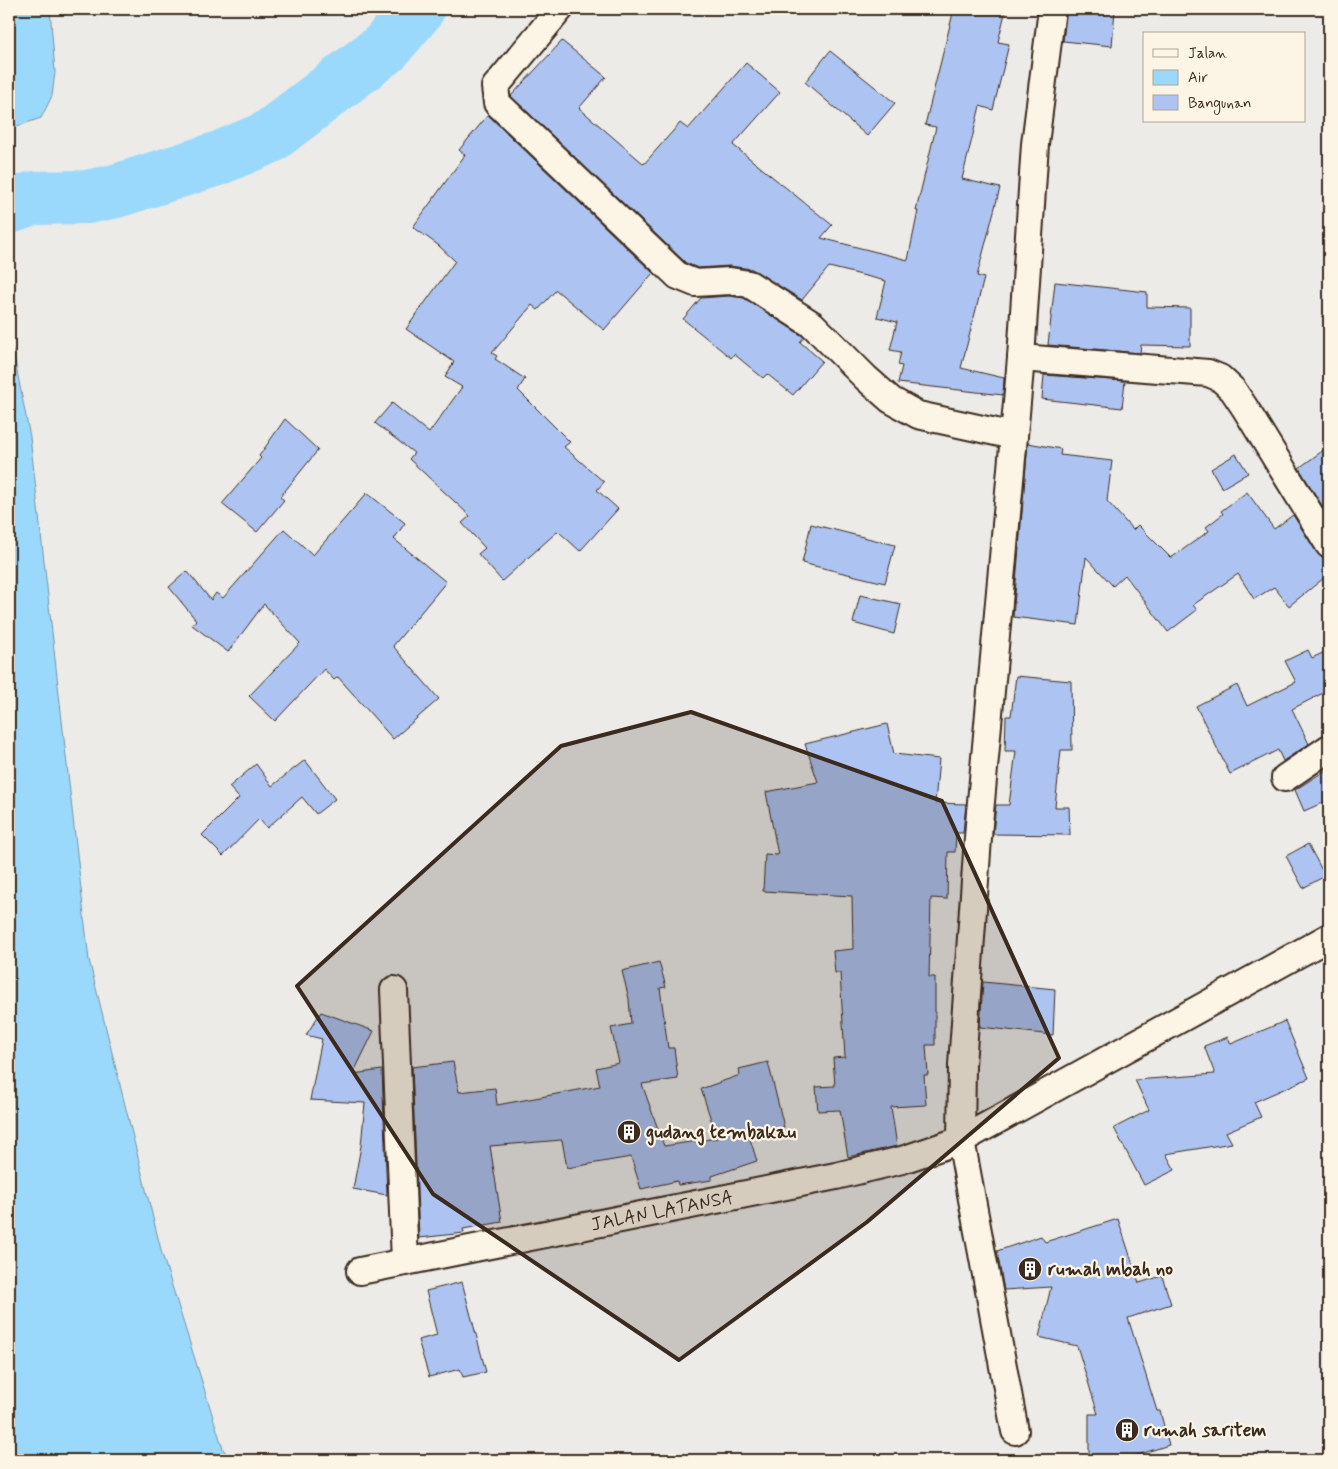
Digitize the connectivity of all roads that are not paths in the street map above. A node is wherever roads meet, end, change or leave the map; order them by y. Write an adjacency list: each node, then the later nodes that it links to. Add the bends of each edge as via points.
1 (560, 9): 4 (street, via 496,87 497,103 641,242 678,276 695,283 749,284 813,325 872,384 891,400 918,415)
2 (1052, 9): 3 (street, via 1034,144)
3 (1021, 358): 4 (street); 5 (street, via 1192,370 1220,378 1245,408)
4 (1014, 436): 10 (street, via 978,843 962,1065)
5 (1329, 545)
6 (1329, 748): 7 (street)
7 (1285, 778)
8 (1326, 947): 10 (street, JALAN LATANSA)
9 (394, 990): 11 (street)
10 (960, 1140): 11 (street, JALAN LATANSA, via 902,1160 836,1176); 13 (street)
11 (405, 1262): 12 (street, JALAN LATANSA)
12 (360, 1271)
13 (1015, 1431)

